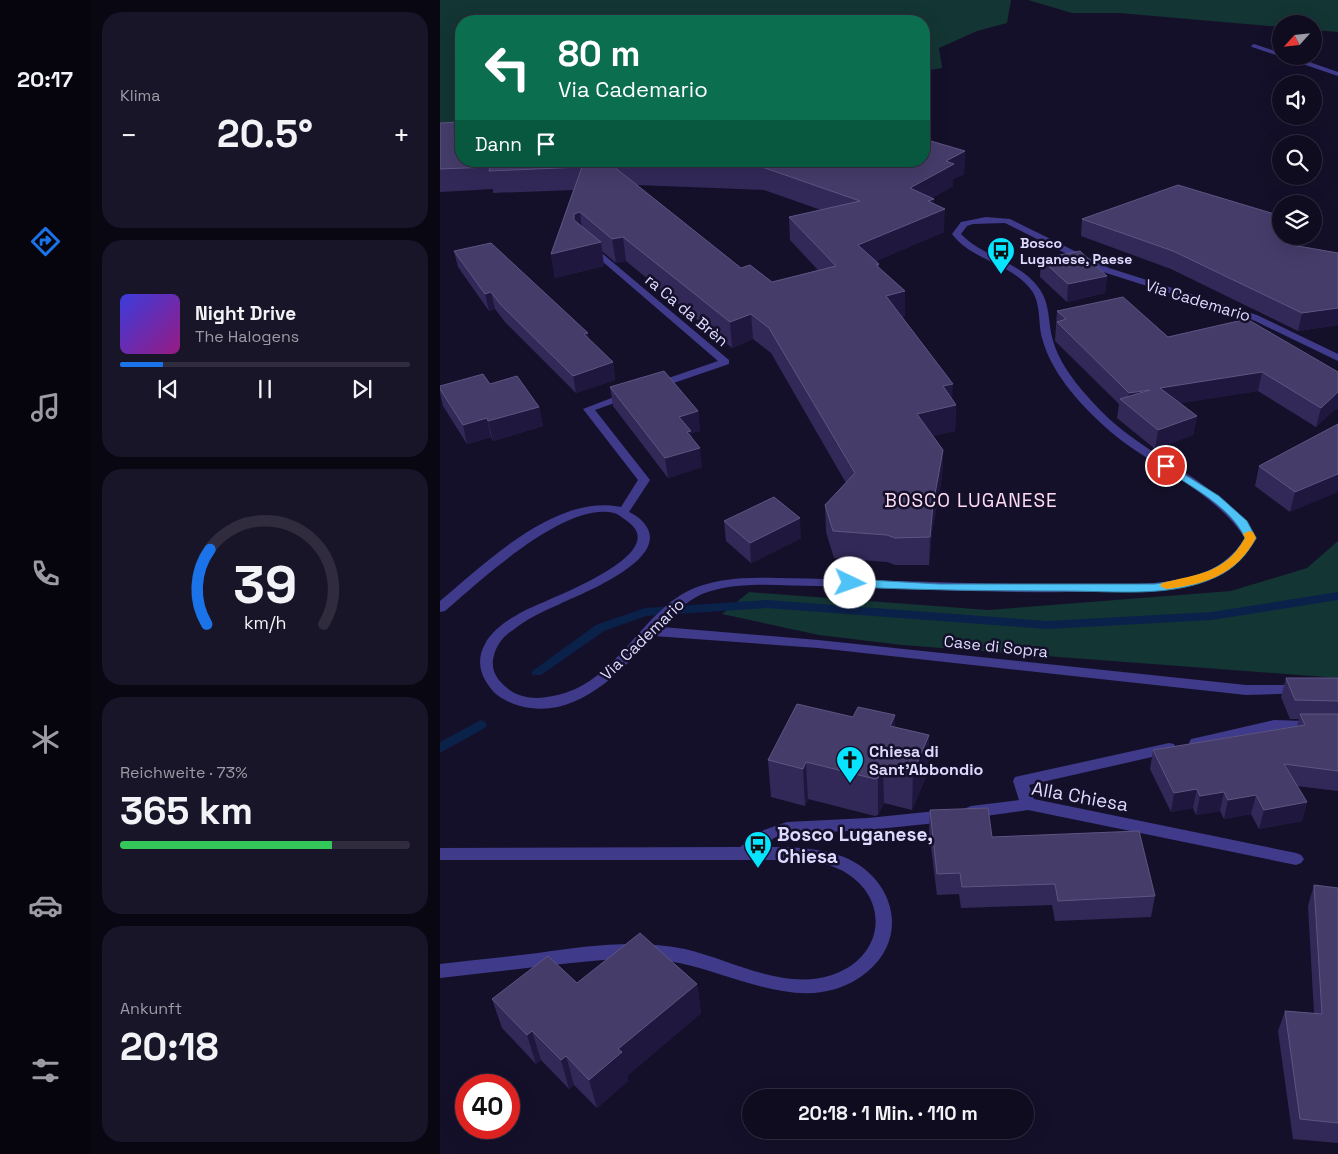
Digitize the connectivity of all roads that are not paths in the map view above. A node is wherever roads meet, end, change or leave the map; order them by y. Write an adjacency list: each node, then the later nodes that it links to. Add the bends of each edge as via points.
1 (1254, 46): 2 (street)
2 (1272, 52)
3 (1310, 65): 4 (street)
4 (1338, 74)
5 (582, 240): 7 (street, ra Ca da Brèn, via 725,362 588,409 644,480)
6 (1338, 358): 9 (street, Via Cademario, via 1254,317 1106,270 1007,221 989,219 962,225 956,234 964,243 1033,286 1043,307 1049,345 1084,397 1108,424 1215,499 1244,524 1251,538 1243,552 1230,565 1211,575 1155,588 958,588 824,582 717,585 697,591 674,607)
7 (623, 512): 8 (street, via 586,509 555,520 484,571); 9 (street, Via Cademario, via 640,525 643,545 638,554 613,572 531,613 500,633 486,654 487,670 505,695 519,701 553,703 604,677)
8 (440, 608)
9 (655, 627): 10 (street, Case di Sopra, via 1246,690)
10 (1310, 690)
11 (1338, 727): 12 (street, via 1274,725 1020,780)
12 (1028, 804): 14 (street, Alla Chiesa, via 902,822 787,828 769,834); 15 (street, Alla Chiesa)
13 (440, 854): 14 (street)
14 (742, 854): 16 (street, via 812,856 837,861 857,871 872,886 883,907 884,931 877,950 866,964 847,976 822,985 794,986 700,959 665,953 591,954)
15 (1296, 859)
16 (440, 971)

